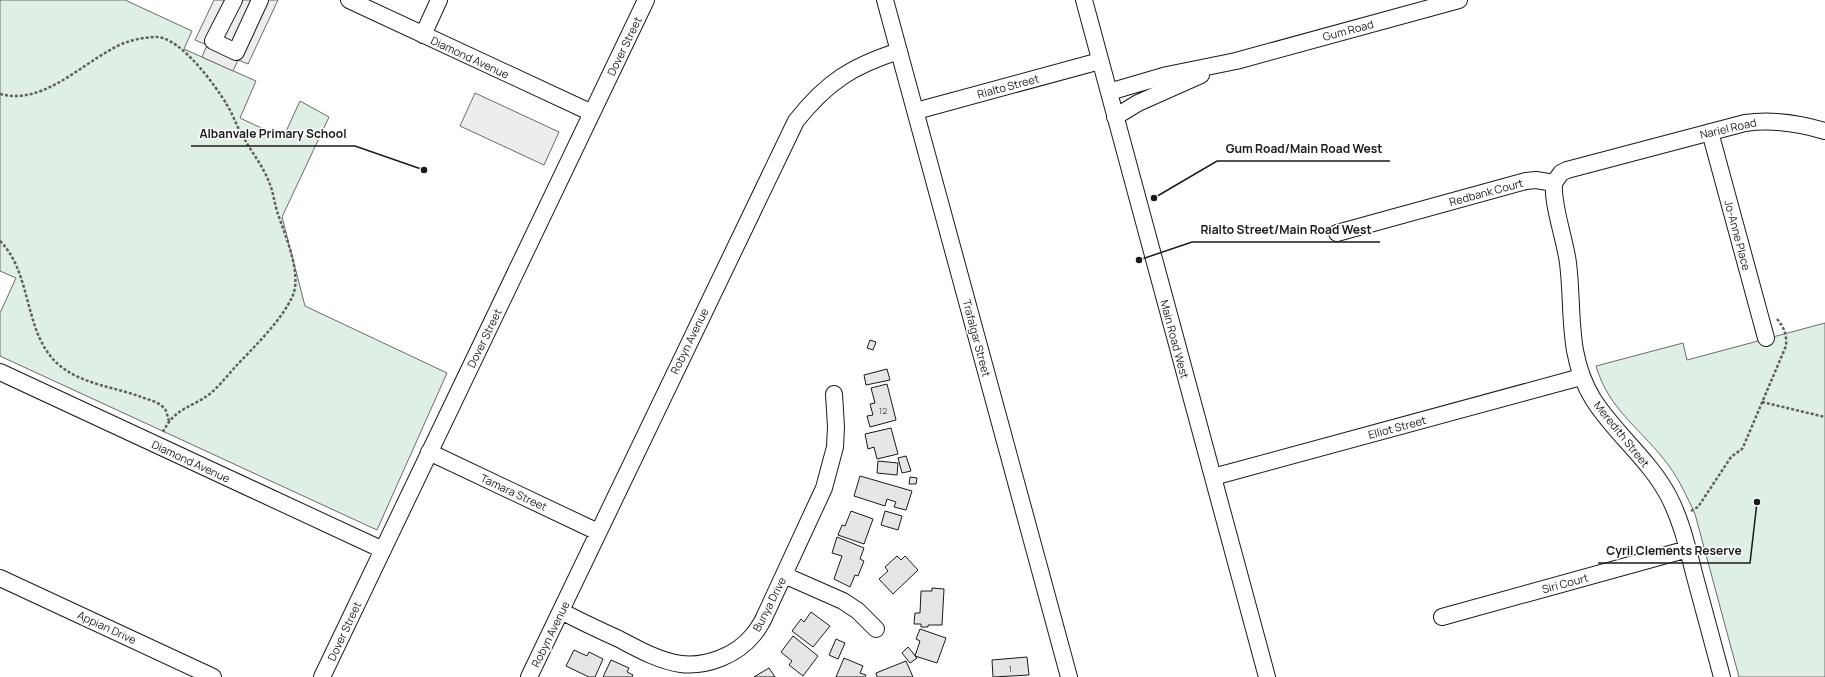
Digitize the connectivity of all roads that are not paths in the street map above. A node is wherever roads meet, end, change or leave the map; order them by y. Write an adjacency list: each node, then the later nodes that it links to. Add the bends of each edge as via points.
1 (234, 0): 2 (street, via 213,41 236,52)
2 (260, 0)
3 (349, 0): 9 (street, Diamond Avenue)
4 (439, 0): 9 (street)
5 (646, 0): 15 (street, Dover Street)
6 (885, 0): 10 (street, Trafalgar Street)
7 (1084, 0): 11 (street, Main Road West)
8 (1459, 0): 12 (street, Gum Road)
9 (423, 34): 15 (street, Diamond Avenue)
10 (899, 51): 14 (street, Trafalgar Street); 27 (street, Robyn Avenue, via 875,59 838,78 821,91 796,121)
11 (1100, 61): 13 (street, Main Road West); 14 (street, Rialto Street)
12 (1236, 61): 13 (street, Gum Road); 16 (street, Gum Road, via 1138,103)
13 (1109, 92): 16 (street, Main Road West)
14 (916, 111): 38 (street, Trafalgar Street)
15 (592, 113): 25 (street, Dover Street)
16 (1116, 117): 26 (street, Main Road West)
17 (1825, 131): 18 (street, Nariel Road, via 1800,124 1764,121)
18 (1710, 132): 19 (street, Nariel Road, via 1567,170); 21 (street, Jo-Anne Place)
19 (1554, 183): 20 (street, Redbank Court, via 1526,181); 23 (street, Meredith Street, via 1554,199 1568,263 1573,342)
20 (1336, 233)
21 (1766, 338)
22 (0, 372): 29 (street, Diamond Avenue)
23 (1581, 377): 26 (street, Elliot Street); 28 (street, Meredith Street, via 1602,413 1658,479 1677,516)
24 (834, 394): 30 (street, Bunya Drive, via 836,427 831,467)
25 (430, 452): 27 (street, Tamara Street); 29 (street, Dover Street)
26 (1213, 477): 39 (street, Main Road West)
27 (598, 532): 32 (street, Robyn Avenue)
28 (1688, 549): 33 (street, Siri Court); 40 (street, Meredith Street)
29 (383, 550): 36 (street, Dover Street)
30 (784, 575): 32 (street, Bunya Drive, via 753,635 741,647 727,655 697,664 665,660); 34 (street, via 843,601 858,611)
31 (0, 578): 35 (street, Appian Drive)
32 (561, 611): 37 (street, Robyn Avenue)
33 (1442, 617)
34 (876, 629)
35 (213, 677)
36 (322, 677)
37 (529, 677)
38 (1069, 677)
39 (1268, 677)
40 (1722, 677)

